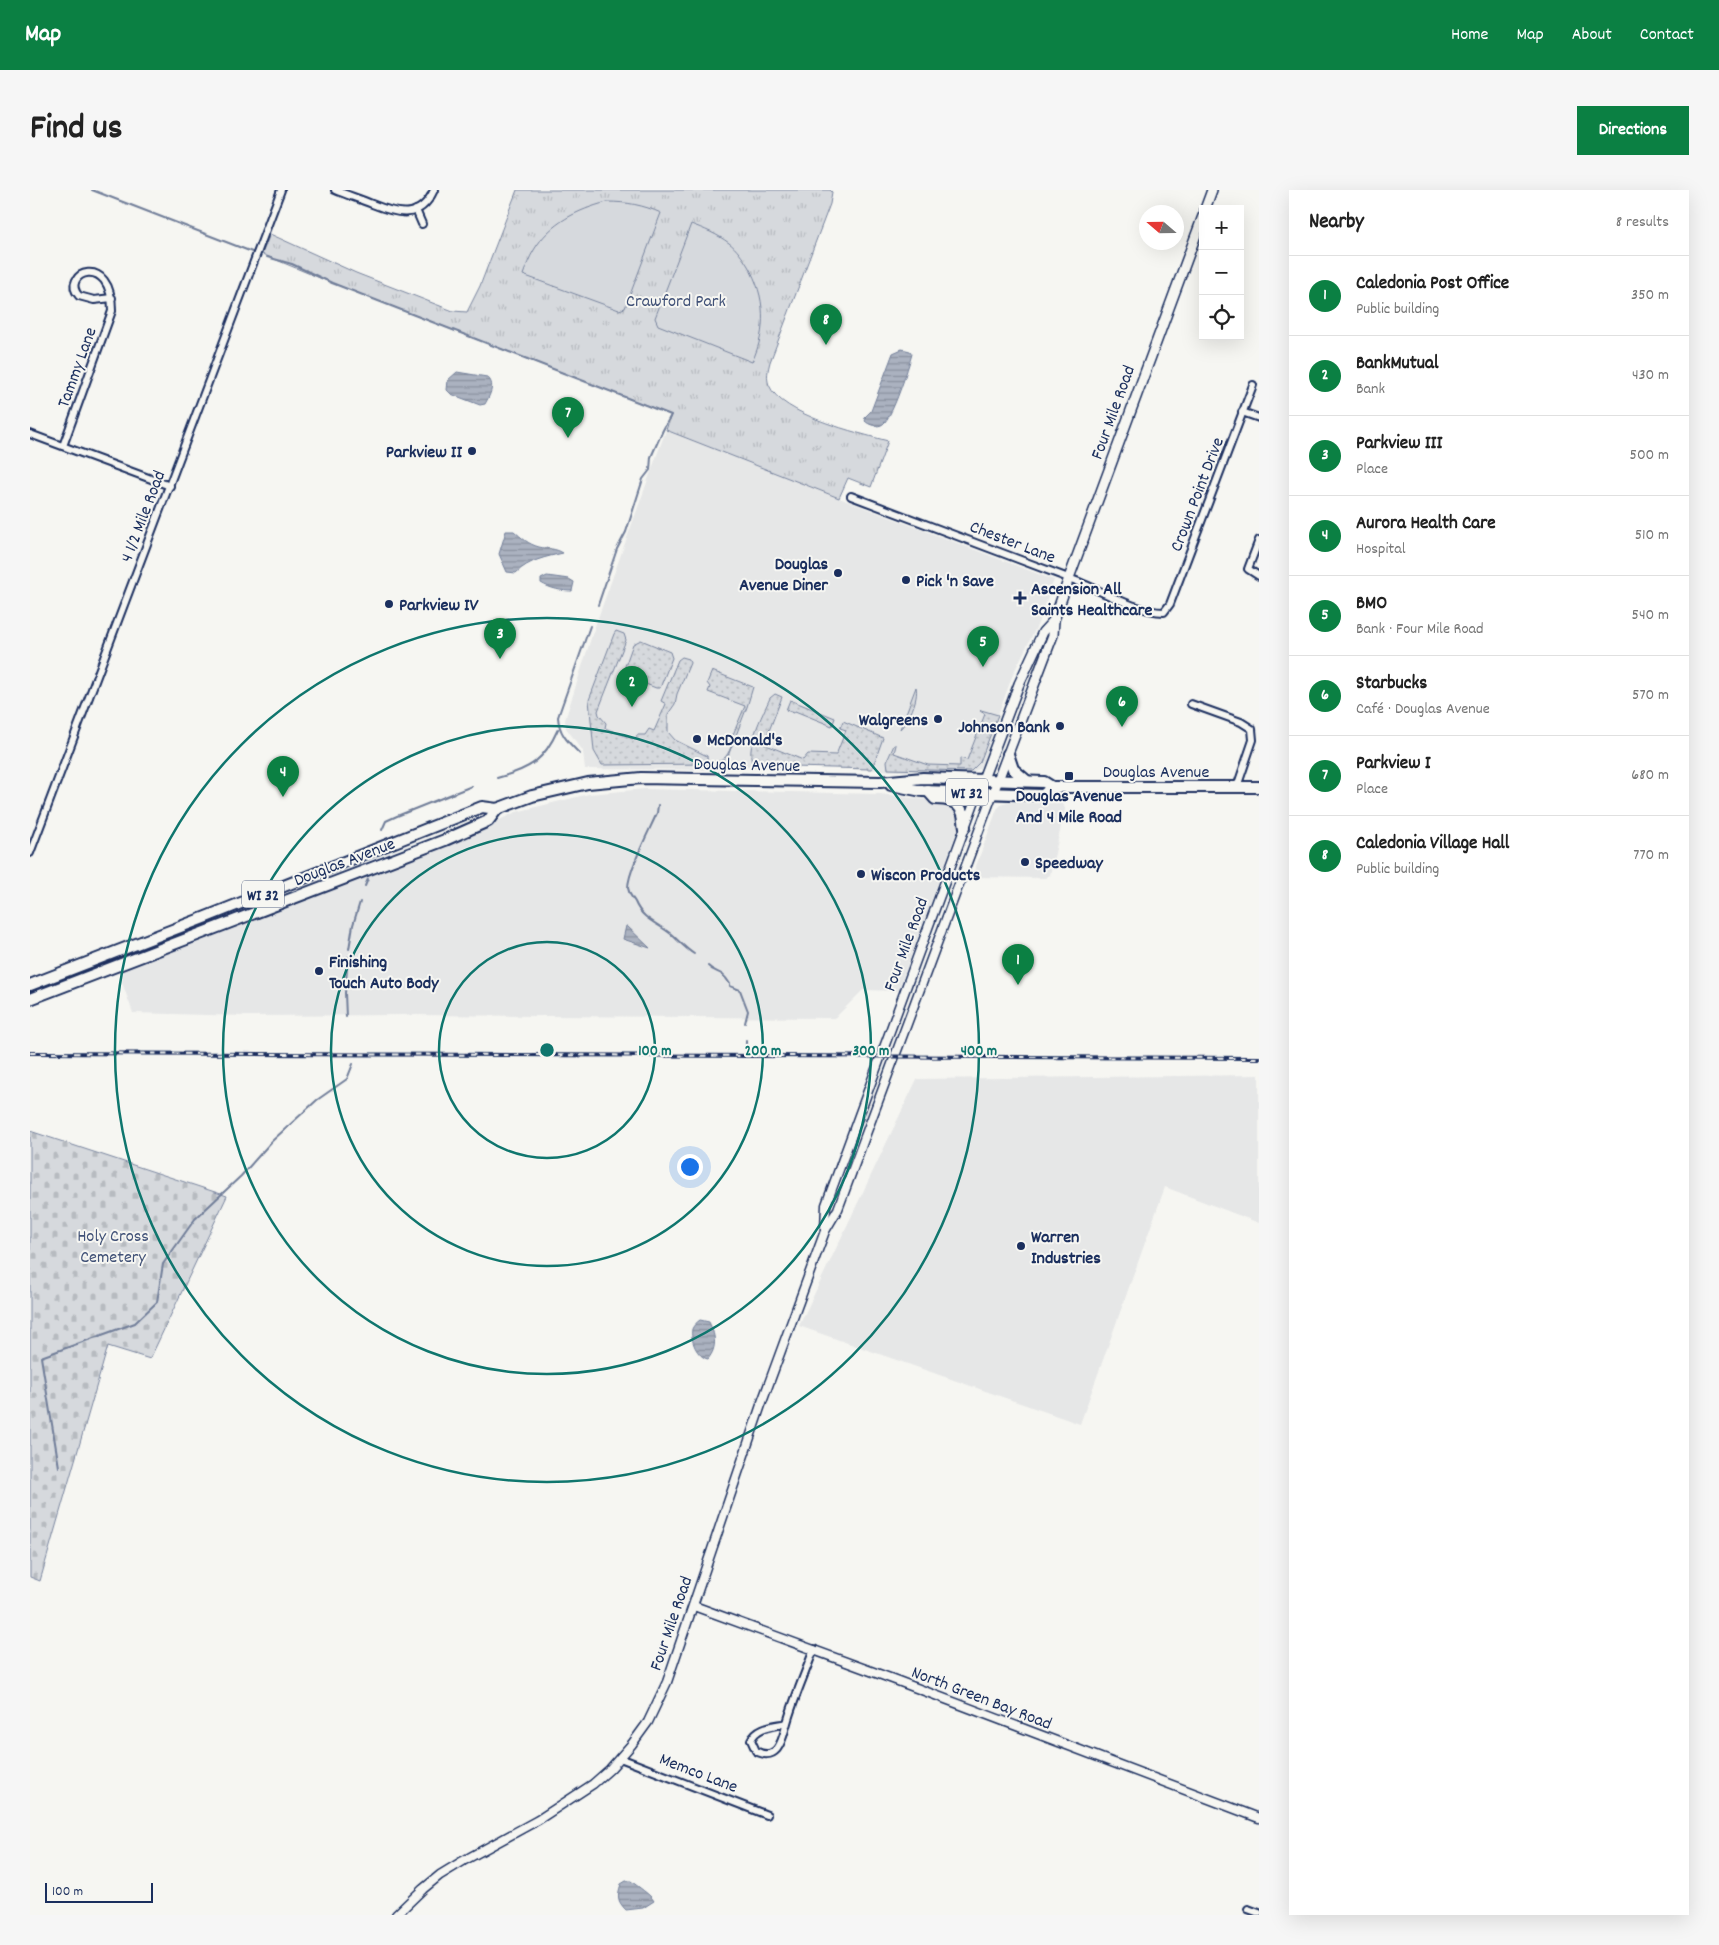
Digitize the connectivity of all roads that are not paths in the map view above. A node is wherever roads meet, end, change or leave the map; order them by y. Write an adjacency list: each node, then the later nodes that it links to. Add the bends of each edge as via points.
1 (281, 190): 15 (street, 4 1/2 Mile Road)
2 (335, 190): 6 (street, via 396,213)
3 (434, 190): 6 (street, via 430,199)
4 (1212, 190): 5 (main road)
5 (1206, 205)
6 (416, 210): 7 (street)
7 (422, 224)
8 (1199, 227): 19 (main road, Four Mile Road)
9 (112, 298): 9 (street, Tammy Lane, via 108,286 98,275 84,272 79,276 75,288 79,296 94,300); 14 (street, Tammy Lane, via 109,323)
10 (1253, 384): 11 (street, Crown Point Drive)
11 (1242, 412): 12 (street); 20 (street, Crown Point Drive, via 1170,604)
12 (1259, 418)
13 (30, 434): 14 (street)
14 (63, 446): 15 (street)
15 (170, 486): 36 (street, 4 1/2 Mile Road)
16 (851, 496): 19 (street, Chester Lane)
17 (1259, 540): 18 (street, via 1248,569)
18 (1259, 576)
19 (1069, 578): 20 (street, Chester Lane, via 1154,612); 21 (main road, Four Mile Road)
20 (1164, 612)
21 (1054, 620): 23 (main road, Four Mile Road, via 1054,635); 24 (main road, Four Mile Road, via 1043,632 1019,684)
22 (1191, 704): 29 (street, via 1252,729 1253,740)
23 (1008, 754): 25 (main road, Four Mile Road); 26 (main road, via 1013,769)
24 (983, 780): 25 (main road, Douglas Avenue / WI 32); 27 (main road, Douglas Avenue / WI 32, via 923,778); 32 (main road, Four Mile Road)
25 (998, 780): 26 (main road, Douglas Avenue / WI 32); 33 (main road, Four Mile Road)
26 (1027, 781): 28 (main road, Douglas Avenue / WI 32, via 1044,782)
27 (880, 782): 31 (main road, Douglas Avenue / WI 32); 34 (main road, Douglas Avenue / WI 32, via 641,778 559,788)
28 (1052, 787): 29 (main road, Douglas Avenue / WI 32); 33 (main road, Douglas Avenue / WI 32, via 1043,795)
29 (1237, 787): 30 (main road, Douglas Avenue / WI 32)
30 (1259, 787)
31 (928, 791): 32 (main road, Douglas Avenue / WI 32); 35 (main road, via 935,799 956,804 962,811)
32 (978, 792): 33 (main road, Douglas Avenue / WI 32); 35 (street, Four Mile Road)
33 (993, 793): 39 (street, Four Mile Road, via 838,1209)
34 (497, 809): 37 (main road, Douglas Avenue / WI 32, via 482,807); 38 (main road, Douglas Avenue / WI 32, via 488,821 445,840)
35 (965, 827): 39 (street, Four Mile Road, via 826,1205)
36 (30, 853)
37 (30, 985)
38 (30, 999)
39 (825, 1231): 40 (street, Four Mile Road, via 761,1405)
40 (694, 1606): 41 (street, North Green Bay Road); 43 (street, Four Mile Road, via 656,1708)
41 (814, 1650): 42 (street); 45 (street, North Green Bay Road)
42 (787, 1723): 42 (street, via 754,1734 751,1740 756,1752 765,1755 776,1750)
43 (620, 1758): 44 (street, Memco Lane); 48 (street, Four Mile Road, via 576,1797 440,1875)
44 (767, 1815)
45 (1259, 1818)
46 (1248, 1909): 47 (street)
47 (1259, 1913)
48 (396, 1915)

